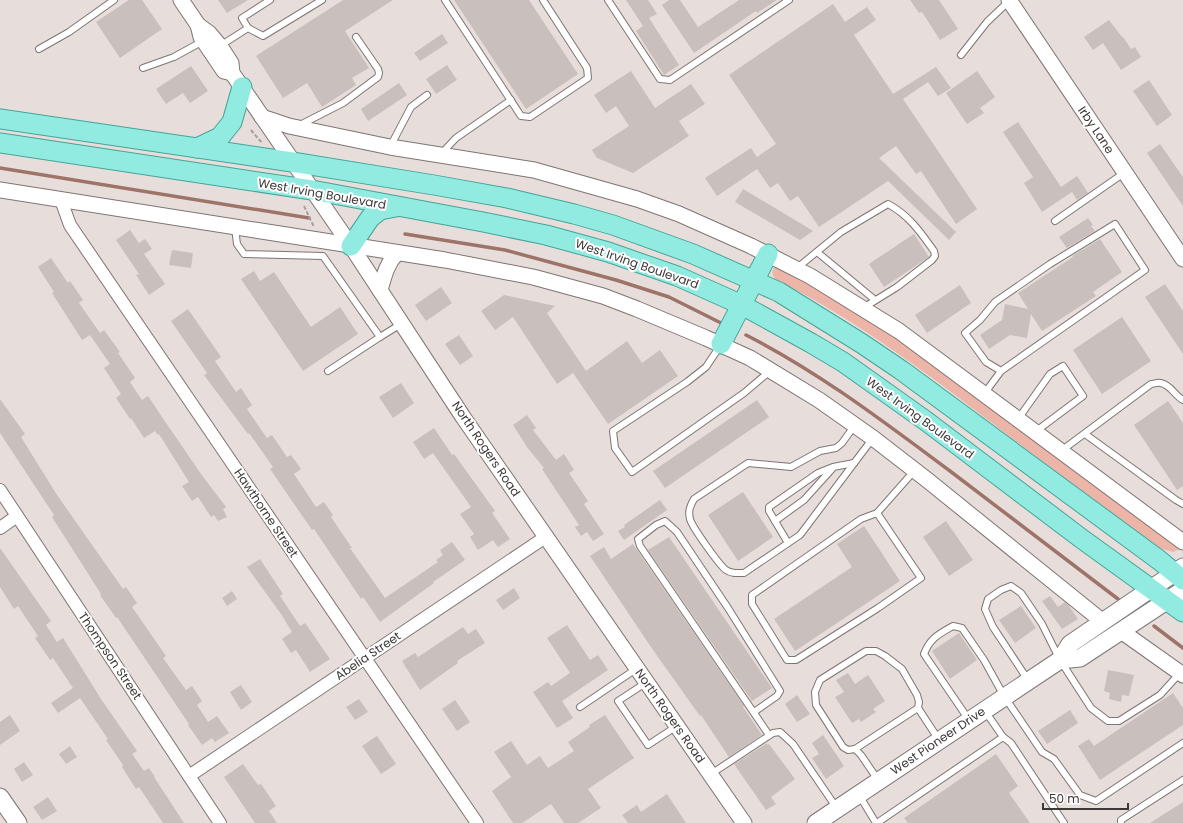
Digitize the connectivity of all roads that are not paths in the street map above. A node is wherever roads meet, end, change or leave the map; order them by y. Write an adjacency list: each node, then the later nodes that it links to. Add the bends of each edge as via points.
1 (114, 0): 15 (lane, via 69,32)
2 (181, 0): 10 (street, North Rogers Road)
3 (270, 0): 11 (lane, via 242,18)
4 (322, 0): 11 (lane, via 263,36)
5 (445, 0): 20 (lane)
6 (543, 0): 20 (lane, via 587,68 588,78 530,117 521,116)
7 (608, 0): 8 (lane, via 660,79 670,80)
8 (789, 0)
9 (1009, 0): 16 (lane, via 987,22); 29 (street, Irby Lane)
10 (198, 25): 13 (street, North Rogers Road); 14 (street, North Rogers Road)
11 (248, 28): 14 (lane)
12 (356, 37): 23 (lane, via 378,69 378,77 343,103)
13 (203, 41): 17 (lane, via 174,57); 18 (street, North Rogers Road, via 224,71)
14 (220, 46): 18 (street, North Rogers Road, via 231,63)
15 (39, 49)
16 (961, 55)
17 (143, 68)
18 (237, 80): 22 (street, North Rogers Road); 26 (main road, via 232,122 220,136)
19 (426, 95): 25 (lane, via 411,107)
20 (511, 100): 27 (lane, via 456,138)
21 (0, 119): 26 (main road)
22 (258, 122): 23 (street); 28 (street, North Rogers Road)
23 (295, 127): 25 (street)
24 (0, 143): 31 (main road, West Irving Boulevard)
25 (390, 147): 27 (street)
26 (197, 148): 28 (main road)
27 (440, 156): 40 (street, via 534,170 637,199 679,214)
28 (292, 162): 31 (street, North Rogers Road); 43 (main road, via 507,198 574,214 693,254)
29 (1124, 173): 34 (lane); 41 (street, Irby Lane)
30 (0, 190): 32 (street)
31 (308, 198): 33 (main road, West Irving Boulevard, via 370,200); 36 (street, North Rogers Road)
32 (61, 200): 35 (street); 80 (street, Hawthorne Street, via 70,225)
33 (396, 207): 36 (main road, via 380,210 370,218); 46 (main road, West Irving Boulevard, via 546,235 608,252 677,276)
34 (1054, 221)
35 (235, 228): 37 (street); 37 (lane, via 237,244 244,254)
36 (351, 246): 37 (street); 39 (street); 44 (street, North Rogers Road)
37 (324, 249): 48 (lane)
38 (817, 252): 42 (lane); 45 (lane); 45 (lane, via 841,232 888,204 912,222 935,256 897,287)
39 (397, 253): 44 (street, via 385,272); 49 (street, via 445,260 569,286 637,308)
40 (768, 254): 42 (street); 43 (main road)
41 (1183, 259)
42 (796, 269): 45 (street)
43 (754, 281): 46 (main road); 73 (main road, via 779,292 884,358)
44 (380, 290): 47 (street, North Rogers Road)
45 (869, 304): 53 (street)
46 (742, 305): 49 (main road); 74 (main road, West Irving Boulevard, via 811,343 870,381)
47 (402, 323): 48 (lane); 70 (street, North Rogers Road, via 463,417)
48 (380, 337): 51 (lane)
49 (721, 344): 50 (street); 50 (lane, via 706,367 688,382 613,431 615,448 632,472 744,393)
50 (771, 370): 56 (street)
51 (328, 371)
52 (1001, 371): 52 (lane, via 1146,270 1115,224 995,302 965,333 986,362); 53 (lane)
53 (984, 394): 55 (street)
54 (1183, 400): 58 (lane, via 1162,383 1151,384)
55 (1018, 419): 57 (street); 57 (lane, via 1050,374 1063,366 1083,396)
56 (855, 425): 59 (street); 72 (lane, via 836,448 820,451 791,467 748,463 694,499 689,508 690,520 697,533 724,569 733,573 744,573)
57 (1035, 432): 60 (street)
58 (1085, 434): 60 (lane); 65 (lane)
59 (873, 438): 61 (lane); 63 (street)
60 (1061, 451): 71 (street)
61 (854, 463): 62 (lane); 72 (lane, via 800,535)
62 (833, 467): 68 (lane, via 804,500); 68 (lane, via 818,473 772,504 769,511)
63 (915, 470): 66 (lane); 78 (street)
64 (0, 490): 67 (street, Thompson Street)
65 (1183, 504)
66 (877, 514): 66 (lane, via 861,518 752,595 752,604 787,660 796,660 921,578)
67 (17, 516): 69 (street); 99 (street, Thompson Street)
68 (775, 521): 72 (lane)
69 (0, 528)
70 (546, 536): 80 (street, Abelia Street); 82 (street, North Rogers Road)
71 (1183, 542)
72 (788, 543)
73 (1180, 573): 74 (main road, West Pioneer Drive)
74 (1150, 589): 76 (main road, West Irving Boulevard); 78 (main road, West Pioneer Drive)
75 (1183, 590): 76 (main road, West Pioneer Drive)
76 (1167, 601): 77 (main road, West Irving Boulevard); 79 (main road, West Pioneer Drive)
77 (1183, 612)
78 (1102, 621): 81 (main road, West Pioneer Drive, via 1070,644)
79 (1121, 631): 81 (main road, West Pioneer Drive, via 1080,658); 83 (street)
80 (364, 658): 99 (street, Abelia Street); 107 (street, Hawthorne Street)
81 (1060, 660): 83 (lane, via 1092,708 1108,721 1119,721 1160,695); 84 (main road, West Pioneer Drive); 84 (lane, via 1042,624 1021,593 1011,586 1001,590 988,599 986,609 993,627)
82 (638, 668): 85 (street, North Rogers Road); 87 (lane)
83 (1182, 674)
84 (1029, 680): 86 (main road, West Pioneer Drive)
85 (647, 682): 92 (street, North Rogers Road); 92 (lane, via 618,701 648,745)
86 (1004, 696): 89 (main road, West Pioneer Drive); 91 (lane, via 962,628 953,626 940,633 928,643 924,654); 96 (lane, via 1042,752 1054,759 1080,795 1096,801)
87 (580, 707)
88 (918, 708): 95 (lane); 97 (lane); 97 (lane, via 917,695 902,670 876,651 866,651 820,680 815,692 816,705 843,747 848,750)
89 (984, 709): 91 (main road, West Pioneer Drive); 94 (lane)
90 (754, 712): 90 (lane, via 640,546 638,539 656,525 665,521 677,532 780,691 777,696); 93 (lane)
91 (969, 720): 95 (main road, West Pioneer Drive)
92 (677, 726): 98 (street, North Rogers Road)
93 (770, 735): 98 (lane); 104 (lane, via 780,732 793,744)
94 (1003, 737): 109 (lane); 110 (lane, via 1011,743)
95 (939, 740): 101 (main road, West Pioneer Drive)
96 (1183, 743)
97 (855, 749): 101 (lane)
98 (711, 774): 108 (street, North Rogers Road)
99 (189, 776): 106 (street, Thompson Street)
100 (1183, 780): 111 (lane, via 1121,820)
101 (878, 781): 102 (main road, West Pioneer Drive)
102 (858, 795): 104 (main road, West Pioneer Drive); 109 (lane)
103 (0, 797): 105 (main road)
104 (830, 817)
105 (16, 822)
106 (220, 823)
107 (476, 823)
108 (744, 823)
109 (876, 823)
110 (1064, 823)
111 (1121, 823)

